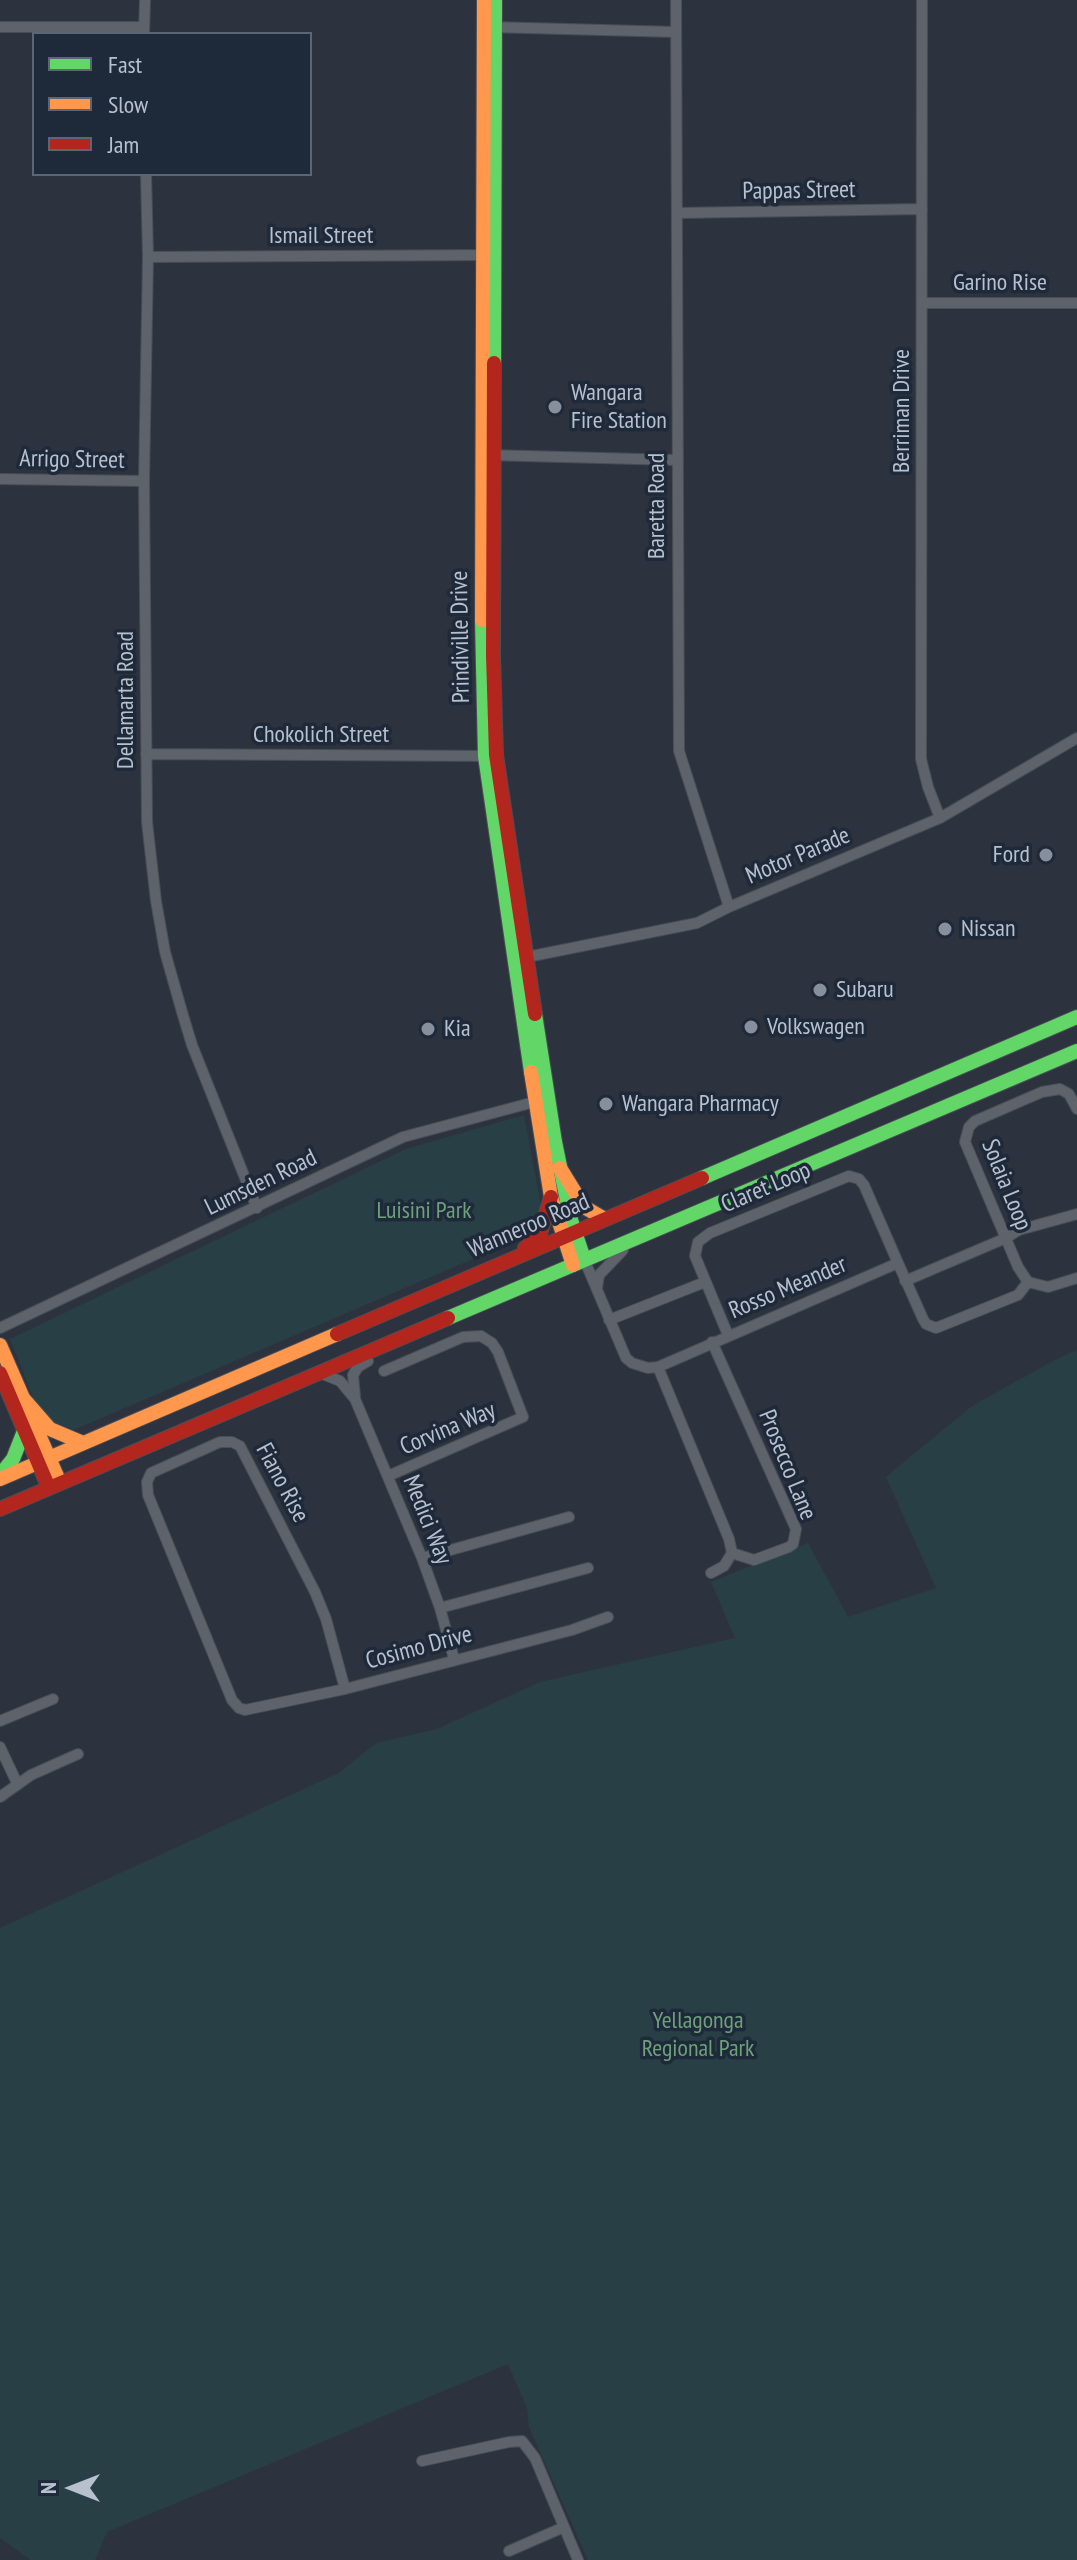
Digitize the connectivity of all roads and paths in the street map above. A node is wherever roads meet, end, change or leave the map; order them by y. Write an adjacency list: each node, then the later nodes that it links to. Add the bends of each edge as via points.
1 (145, 0): 8 (street)
2 (484, 0): 7 (main road, Prindiville Drive)
3 (495, 0): 7 (main road, Prindiville Drive)
4 (676, 0): 9 (street, Baretta Road)
5 (922, 0): 11 (street, Berriman Drive)
6 (0, 27): 8 (street)
7 (490, 27): 9 (street); 13 (main road, Prindiville Drive)
8 (144, 30)
9 (676, 32): 12 (street, Baretta Road)
10 (146, 176): 14 (street, Dellamarta Road)
11 (922, 209): 12 (street, Pappas Street); 15 (street, Berriman Drive)
12 (678, 213): 18 (street, Baretta Road)
13 (489, 255): 14 (street, Ismail Street); 17 (main road, Prindiville Drive)
14 (148, 257): 20 (street, Dellamarta Road)
15 (923, 303): 16 (street, Garino Rise); 24 (street, Berriman Drive, via 921,759)
16 (1077, 303)
17 (488, 455): 18 (street); 23 (main road, Prindiville Drive)
18 (676, 460): 25 (street, Baretta Road, via 679,751)
19 (0, 479): 20 (street, Arrigo Street)
20 (144, 481): 22 (street, Dellamarta Road)
21 (1077, 738): 24 (street, Motor Parade)
22 (146, 754): 23 (street, Chokolich Street); 33 (street, Dellamarta Road, via 147,822 165,952 192,1045)
23 (490, 756): 26 (main road, Prindiville Drive)
24 (940, 818): 25 (street, Motor Parade)
25 (729, 907): 26 (street, Motor Parade, via 697,923)
26 (520, 959): 29 (main road, Prindiville Drive)
27 (1077, 1017): 35 (main road, Wanneroo Road)
28 (1077, 1051): 37 (main road)
29 (542, 1100): 31 (main road, Prindiville Drive); 32 (main road, Prindiville Drive); 33 (street, Lumsden Road, via 403,1137)
30 (1077, 1109): 38 (street, Solaia Loop, via 1069,1094 1052,1089 969,1127 965,1142)
31 (560, 1168): 35 (main road, via 584,1207); 36 (main road, Prindiville Drive)
32 (551, 1197): 36 (main road, Prindiville Drive); 39 (main road, via 540,1234)
33 (257, 1208): 48 (street, Lumsden Road)
34 (1077, 1214): 38 (street)
35 (603, 1218): 36 (main road, Wanneroo Road)
36 (568, 1233): 39 (main road, Wanneroo Road); 40 (main road, Prindiville Drive)
37 (640, 1235): 40 (main road); 46 (street, via 599,1275)
38 (1006, 1238): 43 (street); 45 (street, Solaia Loop)
39 (513, 1257): 60 (main road, Wanneroo Road)
40 (579, 1262): 46 (street); 52 (main road)
41 (898, 1263): 43 (street); 44 (street, Claret Loop, via 864,1185 849,1176 703,1237 695,1256); 49 (street, Rosso Meander)
42 (1077, 1278): 45 (street, via 1048,1287)
43 (905, 1281): 45 (street, via 926,1324 936,1328 1018,1295)
44 (705, 1282): 47 (street); 49 (street, Claret Loop)
45 (1028, 1282)
46 (596, 1290): 47 (street)
47 (609, 1320): 53 (street, via 626,1358 640,1367)
48 (0, 1328)
49 (728, 1335): 50 (street, Rosso Meander)
50 (712, 1342): 53 (street, Rosso Meander); 67 (street, Prosecco Lane, via 796,1529 793,1544 766,1556 751,1560)
51 (0, 1345): 57 (main road)
52 (385, 1346): 56 (main road); 58 (street, via 353,1375)
53 (658, 1367): 67 (street)
54 (384, 1371): 62 (street, Corvina Way, via 463,1337 481,1336 498,1352 523,1417)
55 (0, 1373): 59 (main road)
56 (320, 1373): 58 (street, Medici Way, via 340,1381); 64 (main road)
57 (23, 1398): 60 (main road, via 50,1429); 61 (main road)
58 (355, 1399): 62 (street, Medici Way)
59 (24, 1431): 61 (main road); 63 (main road)
60 (83, 1443): 61 (main road, Wanneroo Road)
61 (43, 1460): 63 (main road, Wanneroo Road); 64 (main road)
62 (388, 1476): 68 (street, Medici Way)
63 (0, 1477)
64 (54, 1485): 65 (main road)
65 (0, 1509)
66 (569, 1517): 68 (street)
67 (732, 1553): 70 (street)
68 (422, 1558): 71 (street, Medici Way)
69 (588, 1568): 71 (street)
70 (711, 1573)
71 (440, 1608): 73 (street, Medici Way)
72 (608, 1617): 73 (street, Cosimo Drive)
73 (454, 1659): 74 (street, Cosimo Drive)
74 (345, 1689): 76 (street, Cosimo Drive); 76 (street, Fiano Rise, via 326,1619 245,1451 232,1442 220,1442 155,1470 147,1490)
75 (53, 1699): 77 (street)
76 (239, 1708)
77 (0, 1721)
78 (0, 1747): 80 (street)
79 (78, 1754): 80 (street)
80 (17, 1783): 81 (street)
81 (0, 1797)
82 (422, 2461): 83 (street, via 522,2441 535,2458)
83 (564, 2527): 84 (street); 85 (street)
84 (509, 2551)
85 (578, 2560)

